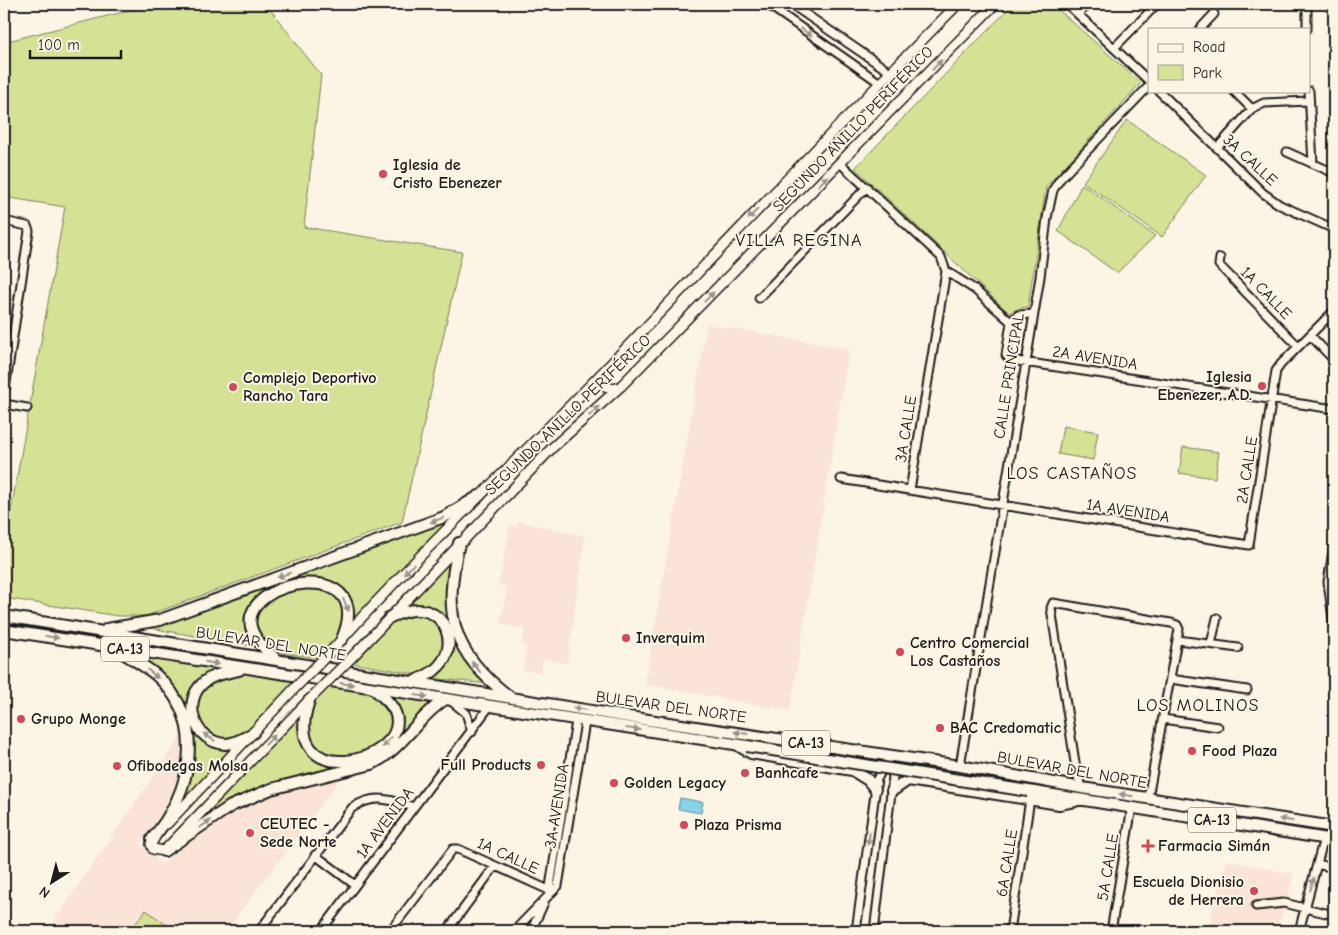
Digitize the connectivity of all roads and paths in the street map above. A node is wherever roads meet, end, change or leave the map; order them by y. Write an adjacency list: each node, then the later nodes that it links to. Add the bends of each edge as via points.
1 (766, 4): 16 (street, one-way to 16)
2 (791, 4): 14 (street)
3 (958, 4): 14 (main road, SEGUNDO ANILLO PERIFÉRICO)
4 (995, 4): 25 (main road, SEGUNDO ANILLO PERIFÉRICO, one-way to 4)
5 (1067, 4): 9 (street)
6 (1088, 4): 9 (street)
7 (1157, 4): 13 (street)
8 (1307, 4): 12 (street)
9 (1079, 13): 13 (street)
10 (1214, 14): 11 (street)
11 (1201, 28)
12 (1307, 28)
13 (1115, 48): 15 (street)
14 (890, 72): 16 (main road, SEGUNDO ANILLO PERIFÉRICO)
15 (1148, 80)
16 (880, 83): 41 (main road, SEGUNDO ANILLO PERIFÉRICO, one-way to 41)
17 (1148, 87): 35 (street, CALLE PRINCIPAL, via 1053,190)
18 (1160, 92): 23 (street, 3A CALLE)
19 (1235, 92): 22 (street)
20 (1309, 92): 21 (street)
21 (1309, 101): 22 (street, via 1264,102); 26 (street)
22 (1252, 108): 23 (street)
23 (1217, 148): 30 (street, 3A CALLE, via 1263,193)
24 (1287, 152): 26 (street)
25 (841, 164): 28 (street); 42 (main road, SEGUNDO ANILLO PERIFÉRICO, one-way to 25)
26 (1314, 164): 27 (street)
27 (1334, 173)
28 (867, 187): 32 (street, via 941,257); 33 (street)
29 (4, 221): 43 (street, via 27,226 29,232)
30 (1334, 229)
31 (1220, 258): 38 (street, 1A CALLE, via 1220,265)
32 (945, 268): 36 (street); 49 (street, 3A CALLE)
33 (759, 298)
34 (1334, 311): 37 (street, 2A CALLE)
35 (1032, 314): 36 (street, via 1018,315); 40 (street, CALLE PRINCIPAL)
36 (1011, 322): 40 (street, 2A AVENIDA, via 1006,355 1010,360)
37 (1310, 335): 38 (street, 2A CALLE); 39 (street)
38 (1298, 346): 44 (street, 2A CALLE, via 1277,369)
39 (1334, 360)
40 (1026, 362): 44 (street, 2A AVENIDA); 51 (street, CALLE PRINCIPAL)
41 (604, 370): 42 (main road, via 602,379 605,386 613,389); 50 (main road, SEGUNDO ANILLO PERIFÉRICO)
42 (621, 386): 52 (main road, SEGUNDO ANILLO PERIFÉRICO, one-way to 42, via 552,448)
43 (4, 396)
44 (1272, 399): 47 (street, 2A AVENIDA); 53 (street, 2A CALLE)
45 (4, 404): 46 (street)
46 (27, 408)
47 (1334, 408)
48 (840, 479): 49 (street, 1A AVENIDA)
49 (910, 490): 51 (street, 1A AVENIDA)
50 (479, 496): 60 (highway, one-way to 60, via 444,517 160,620); 61 (main road, SEGUNDO ANILLO PERIFÉRICO, one-way to 61)
51 (1003, 505): 53 (street, 1A AVENIDA); 86 (street, CALLE PRINCIPAL)
52 (459, 543): 56 (main road, SEGUNDO ANILLO PERIFÉRICO); 73 (highway, one-way to 52, via 473,665 453,621 452,576)
53 (1249, 545)
54 (1334, 546): 58 (street, via 1328,582)
55 (4, 616): 60 (highway, BULEVAR DEL NORTE / CA-13)
56 (390, 618): 69 (highway, via 417,609 440,619 447,628 450,643 447,655 433,672); 72 (main road, SEGUNDO ANILLO PERIFÉRICO, bridge)
57 (1217, 618): 63 (street)
58 (1334, 626)
59 (4, 630): 64 (highway, BULEVAR DEL NORTE / CA-13, one-way to 64)
60 (93, 631): 66 (highway, BULEVAR DEL NORTE / CA-13)
61 (342, 639): 66 (highway, one-way to 61, via 257,640 251,618 262,599 295,584 312,582 325,585 345,599 350,611); 80 (main road, SEGUNDO ANILLO PERIFÉRICO, bridge)
62 (1178, 640): 63 (street); 68 (street); 90 (street, via 1179,629 1171,623 1052,604)
63 (1211, 644): 65 (street)
64 (113, 647): 67 (highway, BULEVAR DEL NORTE / CA-13, one-way to 67); 98 (highway, one-way to 98, via 157,676 183,710 190,737 185,780 175,805)
65 (1238, 648)
66 (278, 660): 69 (highway, BULEVAR DEL NORTE / CA-13)
67 (247, 669): 70 (highway, BULEVAR DEL NORTE / CA-13, one-way to 70); 80 (highway, one-way to 67, via 236,742 216,742 200,730 192,712 197,691 203,683 222,673)
68 (1170, 679): 71 (street); 76 (street)
69 (413, 682): 73 (highway, BULEVAR DEL NORTE / CA-13)
70 (373, 688): 72 (highway, one-way to 72, via 389,702 396,714 397,727 392,738 380,749 352,760 324,758 308,746 302,728); 74 (highway, BULEVAR DEL NORTE / CA-13, one-way to 74)
71 (1248, 690)
72 (312, 698): 100 (main road, SEGUNDO ANILLO PERIFÉRICO, one-way to 72)
73 (513, 699): 81 (highway, BULEVAR DEL NORTE / CA-13, one-way to 73)
74 (447, 700): 75 (highway, BULEVAR DEL NORTE / CA-13); 79 (street, via 466,713); 100 (highway, one-way to 74, via 231,806 270,789 372,764 384,758 431,709)
75 (488, 707): 77 (highway, BULEVAR DEL NORTE / CA-13); 79 (street, 1A AVENIDA)
76 (1163, 719): 78 (street); 94 (street)
77 (580, 722): 82 (highway, BULEVAR DEL NORTE / CA-13, one-way to 82); 106 (street, 3A AVENIDA)
78 (1218, 727)
79 (472, 732): 95 (street, 1A AVENIDA)
80 (253, 733): 98 (main road, SEGUNDO ANILLO PERIFÉRICO)
81 (764, 736): 83 (highway, via 768,740); 86 (highway, BULEVAR DEL NORTE / CA-13)
82 (736, 745): 87 (highway, via 751,753 852,770); 93 (highway, BULEVAR DEL NORTE / CA-13, bridge)
83 (869, 756): 84 (highway); 87 (highway, via 874,767)
84 (888, 760): 85 (highway); 91 (street, via 878,774); 92 (street, via 893,772)
85 (904, 763): 88 (highway, via 898,774); 89 (highway, via 1037,783)
86 (960, 766): 89 (highway, BULEVAR DEL NORTE / CA-13)
87 (861, 775): 91 (highway)
88 (908, 780): 92 (highway); 93 (highway)
89 (1044, 781): 90 (highway, BULEVAR DEL NORTE / CA-13)
90 (1082, 788): 94 (highway, BULEVAR DEL NORTE / CA-13, one-way to 90)
91 (876, 789): 116 (street, one-way to 116)
92 (892, 791): 117 (street)
93 (1029, 795): 96 (highway, BULEVAR DEL NORTE / CA-13); 118 (street, 6A CALLE)
94 (1148, 798): 97 (highway, BULEVAR DEL NORTE / CA-13, one-way to 94)
95 (414, 807): 101 (street, via 373,798 363,801 344,817); 105 (street, 1A AVENIDA)
96 (1132, 807): 99 (highway, BULEVAR DEL NORTE / CA-13); 119 (street, 5A CALLE)
97 (1334, 827)
98 (152, 839): 100 (main road, via 153,849)
99 (1329, 839): 102 (street)
100 (164, 851)
101 (315, 856): 105 (street); 110 (street)
102 (1317, 864): 104 (street); 108 (street, one-way to 102)
103 (495, 866): 106 (street, 1A CALLE); 112 (street, 1A CALLE, via 458,848 453,849); 113 (street)
104 (1334, 868)
105 (355, 885): 111 (street, 1A AVENIDA)
106 (551, 891): 114 (street); 115 (street)
107 (1256, 906): 108 (street, via 1284,903)
108 (1306, 908): 109 (street); 120 (street)
109 (1334, 915)
110 (258, 931)
111 (321, 931)
112 (390, 931)
113 (447, 931)
114 (514, 931)
115 (531, 931)
116 (856, 931)
117 (874, 931)
118 (1010, 931)
119 (1111, 931)
120 (1299, 931)

